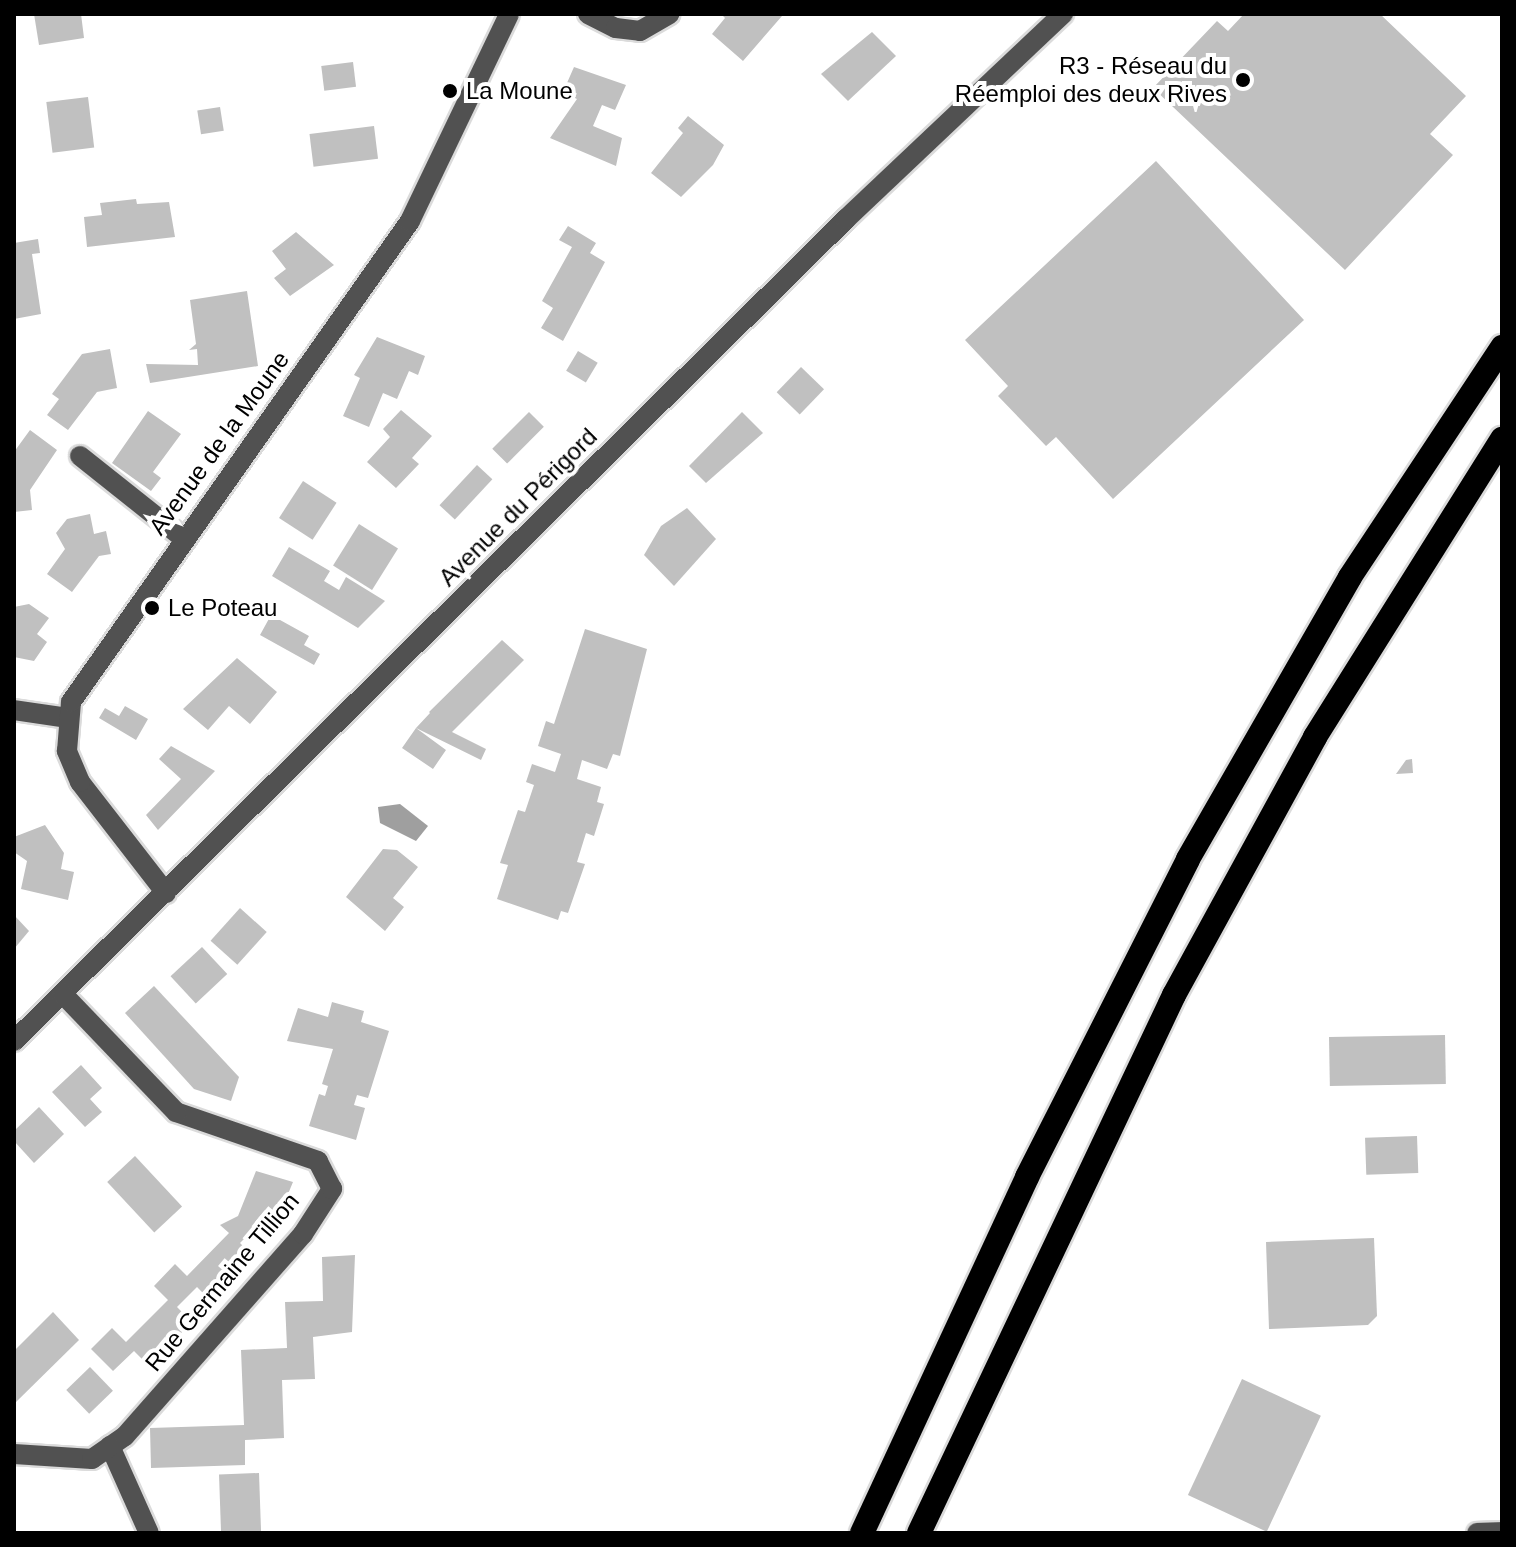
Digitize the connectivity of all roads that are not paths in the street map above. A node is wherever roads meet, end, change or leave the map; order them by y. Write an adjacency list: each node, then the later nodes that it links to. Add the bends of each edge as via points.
1 (509, 14): 8 (street, Avenue de la Moune, via 410,221)
2 (588, 14): 3 (street, via 616,28 640,31)
3 (669, 14)
4 (1063, 14): 11 (street, Avenue du Périgord, via 897,169)
5 (1502, 347): 18 (highway, via 1350,577 1188,859 1027,1177)
6 (1502, 439): 19 (highway, via 1315,737 1182,982)
7 (80, 456): 8 (street)
8 (183, 538): 10 (street, Avenue de la Moune, via 81,683)
9 (14, 710): 10 (street)
10 (68, 718): 11 (street, Avenue de la Moune, via 67,751 80,782)
11 (166, 893): 12 (street, Avenue du Périgord)
12 (63, 994): 13 (street, Avenue du Périgord); 14 (street, Rue Germaine Tillion, via 176,1112 318,1161 332,1189 303,1234)
13 (14, 1041)
14 (110, 1446): 15 (street, Rue Germaine Tillion, via 92,1459); 17 (street)
15 (14, 1454)
16 (1502, 1532): 20 (street)
17 (149, 1533)
18 (862, 1533)
19 (919, 1533)
20 (1477, 1533)

